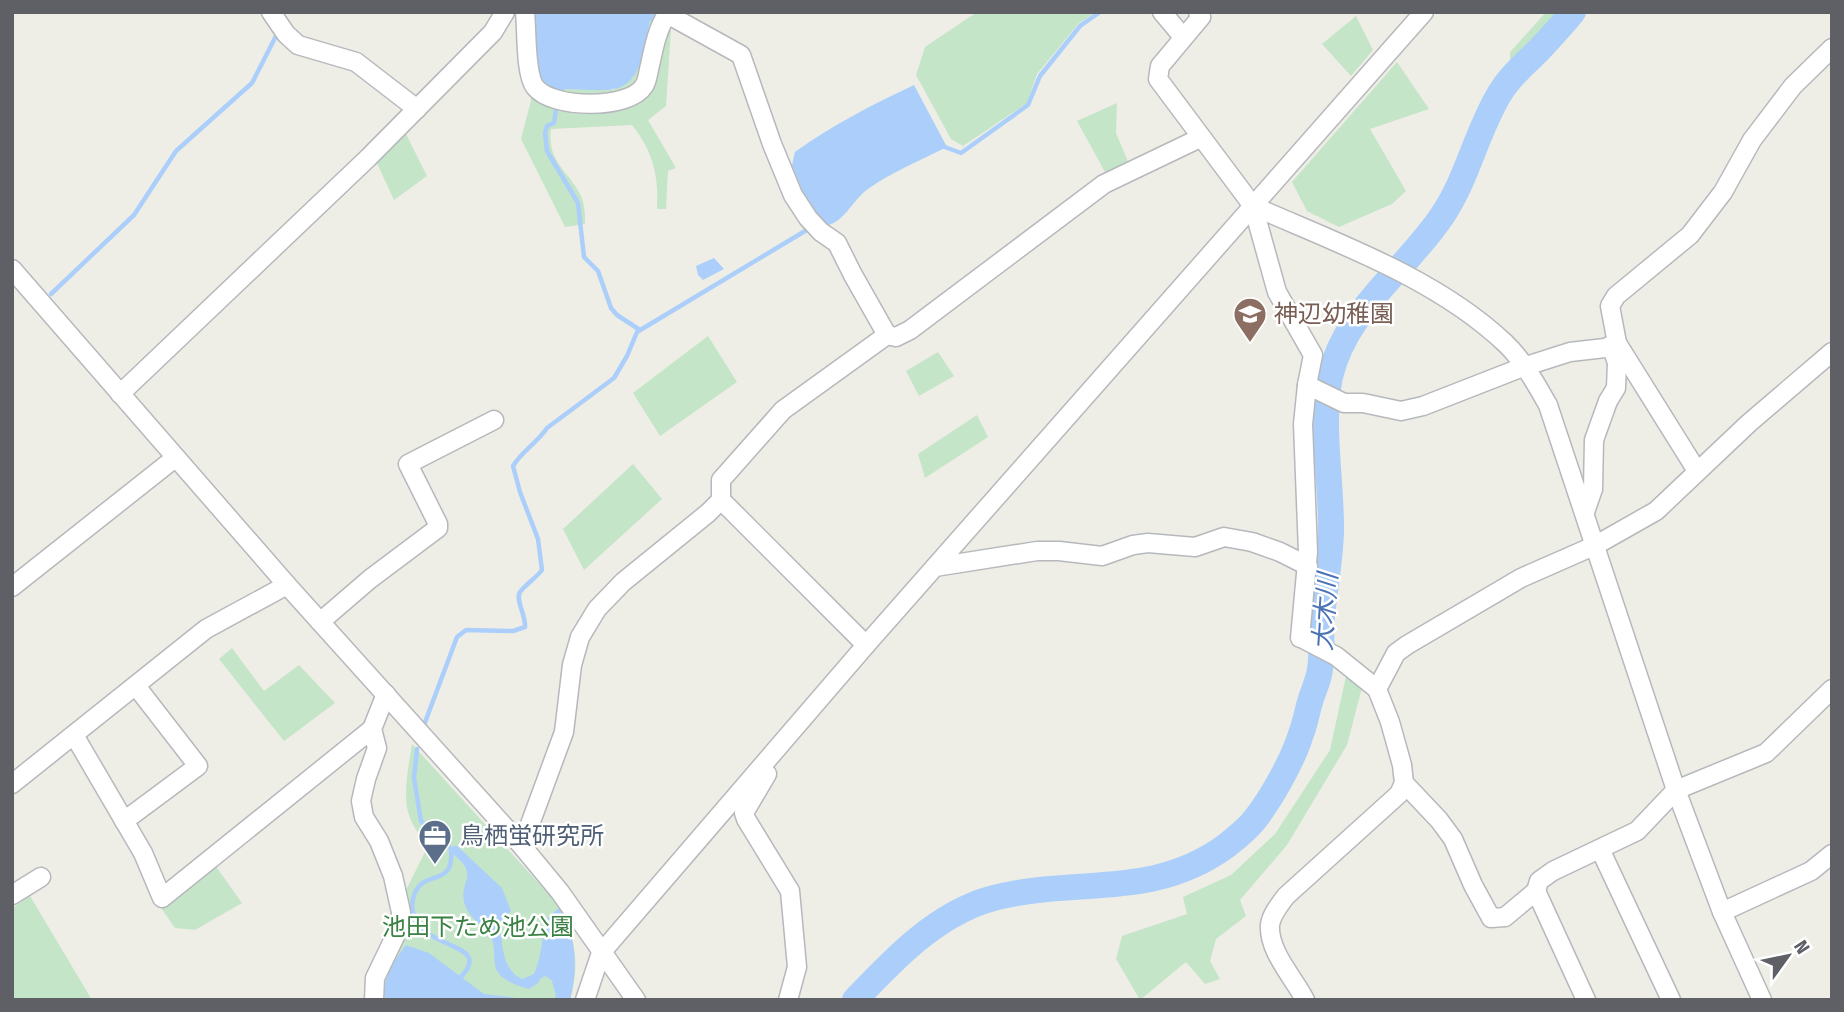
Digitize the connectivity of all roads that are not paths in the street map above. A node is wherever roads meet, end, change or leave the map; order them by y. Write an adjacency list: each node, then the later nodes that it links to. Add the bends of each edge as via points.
1 (271, 12): 9 (street, via 298,45 356,62)
2 (505, 12): 9 (street, via 493,32)
3 (525, 12): 13 (street, via 530,74 534,85 557,100 610,103 635,97 646,84 659,28 667,15 741,55 793,195 808,218 837,243)
4 (1161, 12): 7 (street)
5 (1198, 12): 7 (street, via 1201,17)
6 (1424, 12): 11 (street)
7 (1183, 37): 10 (street, via 1160,66 1158,79)
8 (1832, 48): 14 (street, via 1793,86 1752,141 1724,192 1690,235 1616,296 1610,306)
9 (417, 109): 18 (street)
10 (1200, 138): 11 (street); 13 (street, via 1104,184 910,330 896,337)
11 (1253, 206): 16 (street, via 1412,279 1471,314 1507,345); 17 (street, via 1277,292 1313,355); 26 (street)
12 (12, 269): 18 (street)
13 (887, 335): 22 (street, via 783,410 721,480)
14 (1614, 344): 16 (street); 21 (street); 23 (street, via 1616,388 1594,440 1593,489)
15 (1832, 352): 21 (street)
16 (1523, 367): 17 (street, via 1401,411 1344,402); 23 (street, via 1548,405)
17 (1309, 386): 25 (street, via 1303,424)
18 (120, 394): 20 (street)
19 (494, 420): 29 (street, via 408,464 438,528)
20 (175, 458): 27 (street); 28 (street)
21 (1697, 471): 24 (street, via 1656,511)
22 (721, 500): 30 (street); 42 (street, via 623,582 597,609 580,637 564,732)
23 (1585, 512): 24 (street)
24 (1596, 545): 32 (street, via 1521,578 1407,645 1396,653); 40 (street)
25 (1308, 566): 26 (street, via 1280,551 1224,537 1195,547 1148,543 1102,556 1037,551); 32 (street, via 1302,639 1336,656)
26 (935, 567): 30 (street)
27 (287, 585): 29 (street); 31 (street, via 206,629)
28 (12, 587)
29 (320, 622): 34 (street)
30 (866, 645): 37 (street)
31 (136, 686): 36 (street); 41 (street, via 198,766)
32 (1377, 689): 38 (street)
33 (1832, 690): 40 (street, via 1766,753)
34 (386, 694): 35 (street); 42 (street)
35 (372, 729): 41 (street, via 162,898); 50 (street, via 377,748 361,801 364,817 394,876 401,912 396,939 375,978)
36 (74, 735): 39 (street); 41 (street)
37 (768, 760): 49 (street); 53 (street, via 767,775 744,813 790,891 797,967)
38 (1404, 783): 46 (street, via 1453,839 1491,918 1505,917); 54 (street, via 1399,794 1286,896 1270,925 1275,947)
39 (12, 784)
40 (1676, 790): 43 (street, via 1637,831); 48 (street)
41 (124, 821)
42 (522, 846): 49 (street, via 560,892)
43 (1600, 849): 46 (street, via 1553,871 1539,881); 56 (street)
44 (1832, 854): 48 (street, via 1811,871)
45 (41, 877): 47 (street)
46 (1536, 891): 55 (street)
47 (12, 895)
48 (1722, 912): 57 (street)
49 (601, 954): 51 (street); 52 (street)
50 (374, 1000)
51 (585, 1000)
52 (636, 1000)
53 (788, 1000)
54 (1305, 1000)
55 (1586, 1000)
56 (1671, 1000)
57 (1762, 1000)

